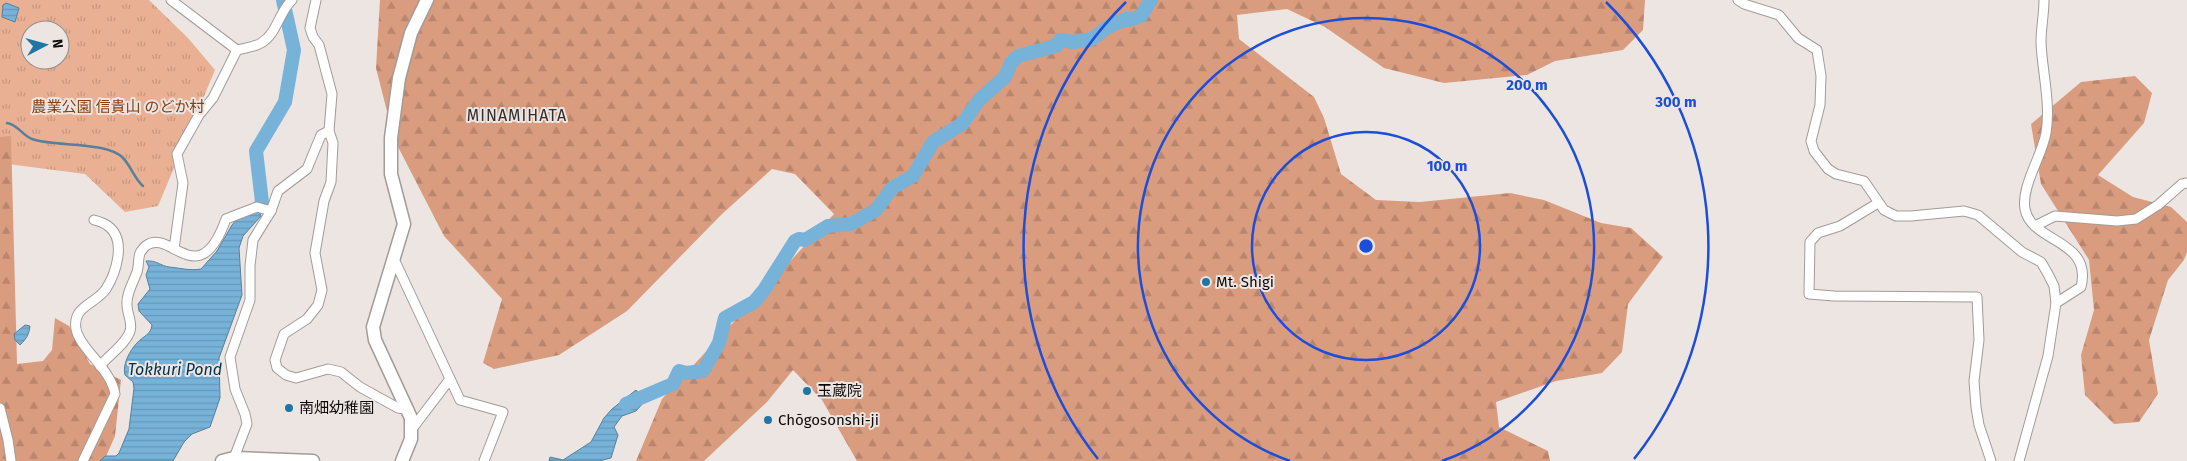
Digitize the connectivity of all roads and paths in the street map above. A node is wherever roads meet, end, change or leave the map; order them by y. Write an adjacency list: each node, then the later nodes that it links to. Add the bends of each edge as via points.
1 (171, 0): 7 (street)
2 (292, 0): 7 (street, via 282,11 273,31 261,43)
3 (316, 0): 8 (street, via 310,28 319,45 332,94)
4 (427, 0): 15 (main road, via 411,33 398,78 391,138 391,174 404,224)
5 (1738, 0): 10 (street, via 1779,15 1798,38 1817,50 1821,76 1820,105 1811,141 1814,151 1836,174 1864,181)
6 (2044, 0): 13 (street, via 2041,42 2046,133 2025,198 2025,210)
7 (237, 50): 14 (street, via 213,98 199,115 177,154 182,183)
8 (329, 131): 11 (street, via 321,135 307,169 278,191); 20 (street, via 333,143 332,182 324,201 315,254 322,290 318,305 307,319 284,334 275,360 277,368 296,378 328,369 341,372 360,387 398,408)
9 (2187, 183): 13 (street, via 2136,219 2117,221 2055,216)
10 (1878, 203): 16 (street, via 1896,216 1964,211 1978,215 2022,252 2042,262 2054,286); 28 (street, via 1840,226 1818,233 1810,242 1809,294 1977,297 1979,340 1974,390 1979,425)
11 (271, 211): 14 (street, via 257,207 226,219 217,243 204,253 188,256); 22 (street, via 253,240 250,300 230,357 235,389 247,424)
12 (94, 220): 17 (street, via 109,226 119,248 106,289 80,309 76,318 76,330)
13 (2036, 226): 16 (street, via 2065,246 2081,266 2083,279 2080,287)
14 (174, 250): 17 (street, via 156,242 140,252 127,305 131,328 128,338)
15 (392, 257): 18 (street); 20 (main road, via 373,331)
16 (2056, 303): 29 (street, via 2048,356)
17 (100, 366): 24 (street, via 115,394)
18 (450, 379): 21 (street); 27 (street, via 460,400 503,412)
19 (0, 408): 23 (street)
20 (408, 410): 21 (main road)
21 (412, 429): 26 (main road)
22 (228, 460): 25 (main road)
23 (11, 461)
24 (83, 461)
25 (313, 461)
26 (402, 461)
27 (484, 461)
28 (1991, 461)
29 (2020, 461)

